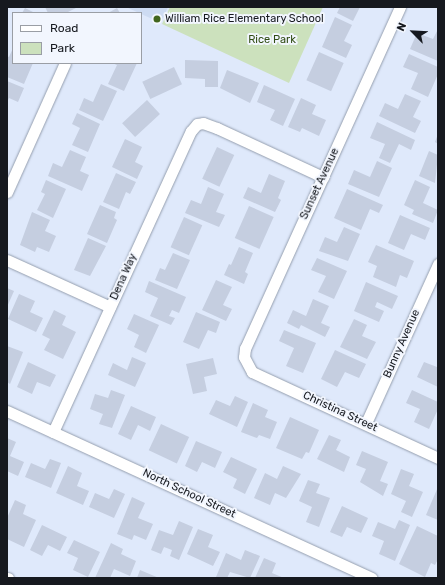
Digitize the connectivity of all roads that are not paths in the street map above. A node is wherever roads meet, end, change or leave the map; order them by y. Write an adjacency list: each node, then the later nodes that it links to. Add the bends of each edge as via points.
1 (400, 7): 3 (street, Sunset Avenue)
2 (66, 64): 4 (street)
3 (323, 177): 7 (street, Dena Way, via 217,128 197,124 191,131); 8 (street, Sunset Avenue, via 245,348)
4 (7, 192)
5 (7, 260): 7 (street)
6 (438, 264): 10 (street, Bunny Avenue)
7 (110, 307): 11 (street, Dena Way)
8 (245, 363): 10 (street, Christina Street, via 252,372)
9 (7, 411): 11 (street, North School Street)
10 (366, 423): 12 (street, Christina Street)
11 (53, 432): 13 (street, North School Street)
12 (438, 458)
13 (372, 578)

